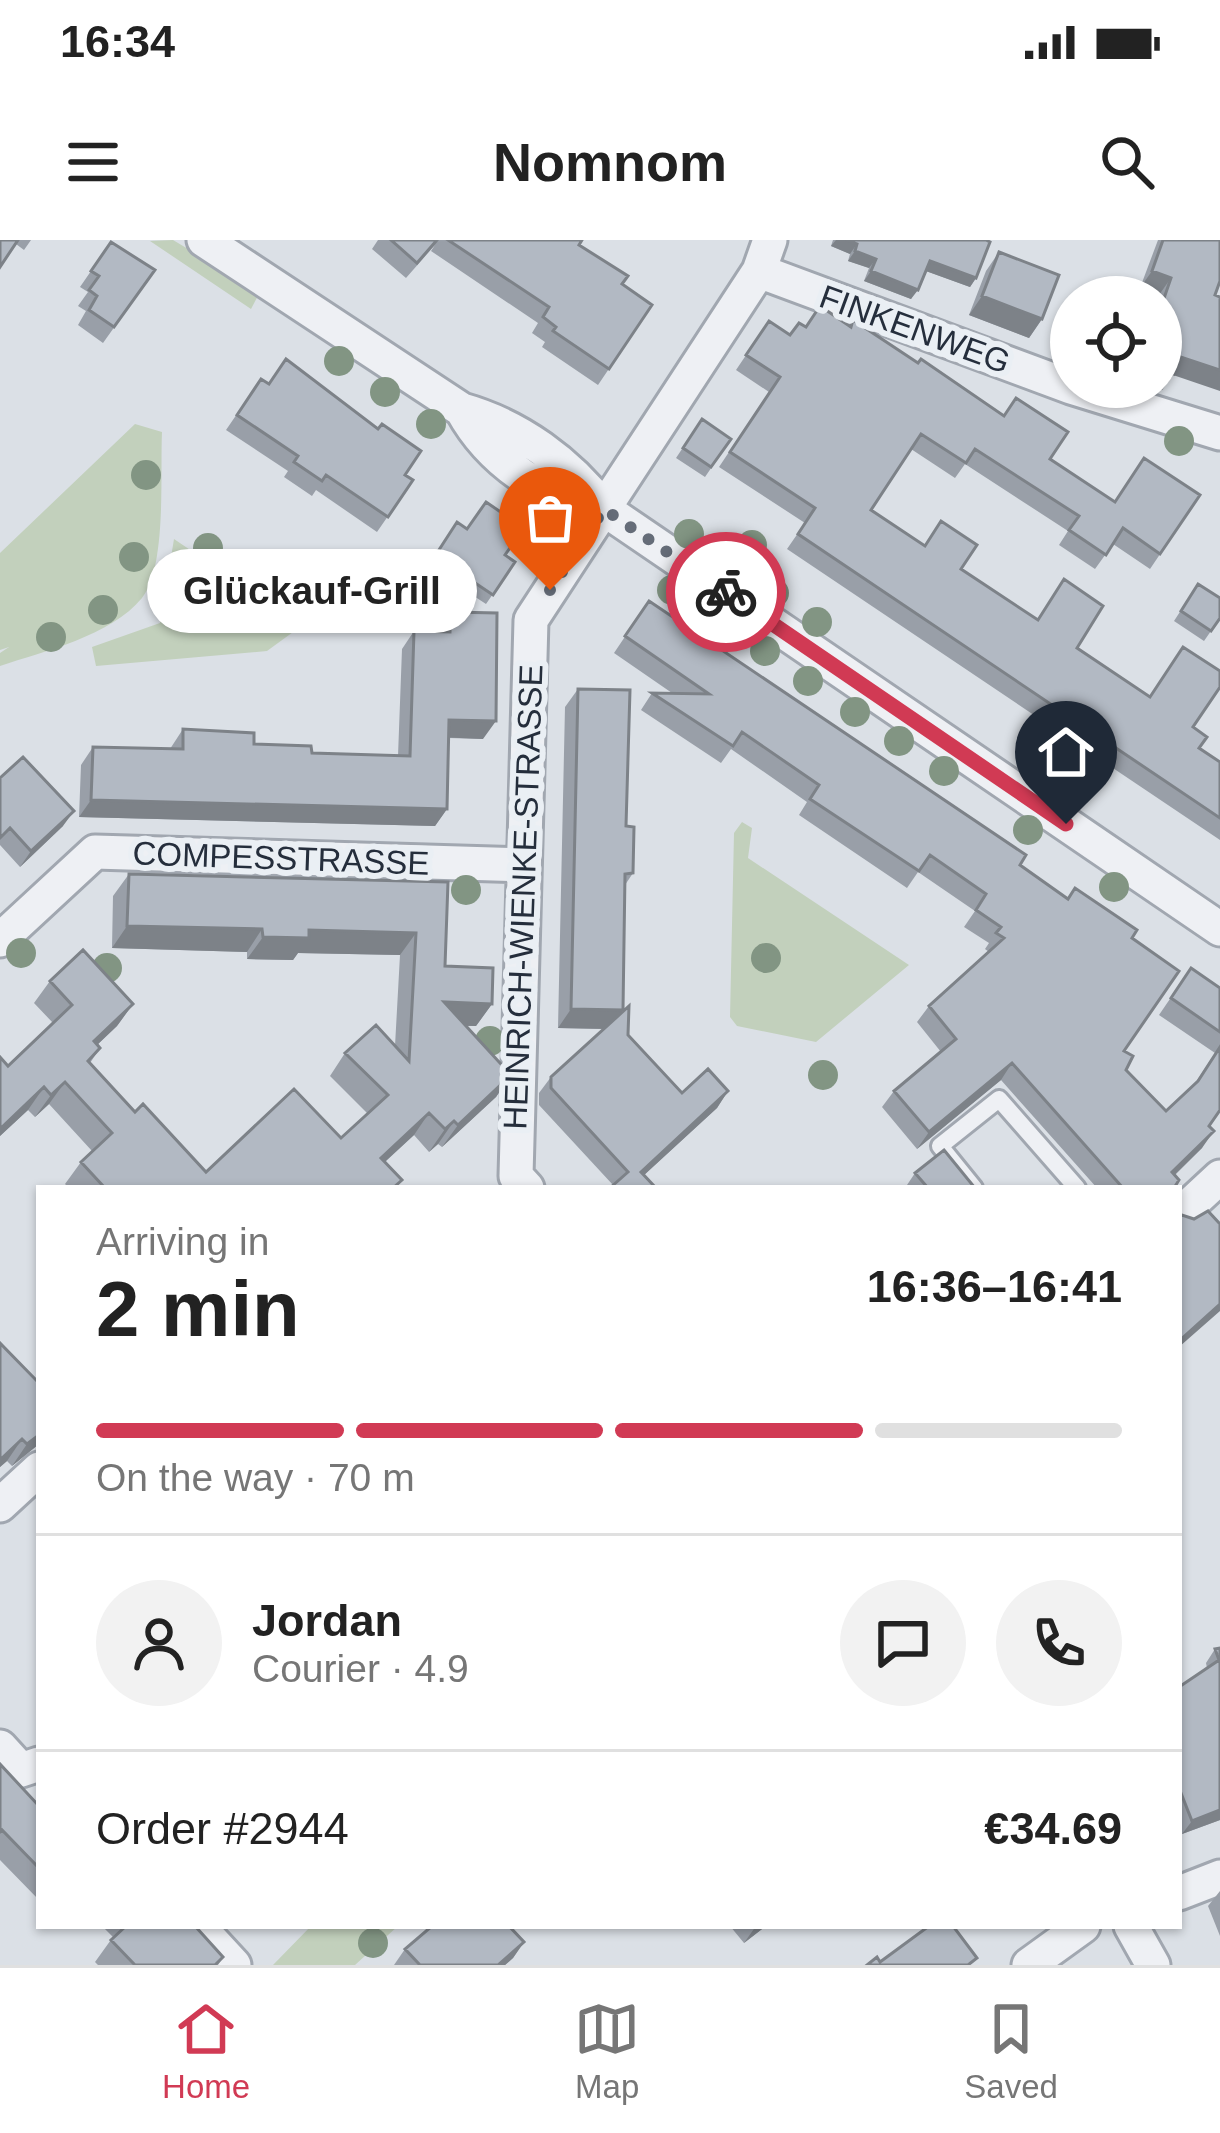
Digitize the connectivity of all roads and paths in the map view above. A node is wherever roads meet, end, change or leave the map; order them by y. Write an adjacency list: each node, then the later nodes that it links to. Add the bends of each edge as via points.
1 (204, 240): 6 (street, via 462,410 482,446 562,501)
2 (764, 256): 3 (street, FINKENWEG); 6 (street, HEINRICH-WIENKE-STRASSE)
3 (1050, 378)
4 (1139, 408): 5 (street, FINKENWEG)
5 (1220, 433)
6 (604, 509): 7 (street, HEINRICH-WIENKE-STRASSE, via 531,620); 8 (street)
7 (524, 865): 9 (street, COMPESSTRASSE, via 95,852); 11 (street, HEINRICH-WIENKE-STRASSE)
8 (1220, 929)
9 (0, 940)
10 (1220, 1177): 14 (street)
11 (515, 1184)
12 (972, 1185): 13 (lane, via 940,1146 999,1099)
13 (1074, 1185)
14 (1182, 1212)
15 (36, 1472): 16 (street)
16 (0, 1505)
17 (0, 1748): 18 (street, via 21,1770)
18 (36, 1765)
19 (1220, 1877): 20 (street)
20 (1182, 1892)
21 (201, 1929): 24 (street)
22 (1079, 1929): 25 (street)
23 (1133, 1929): 26 (street)
24 (234, 1965)
25 (1029, 1965)
26 (1153, 1965)

